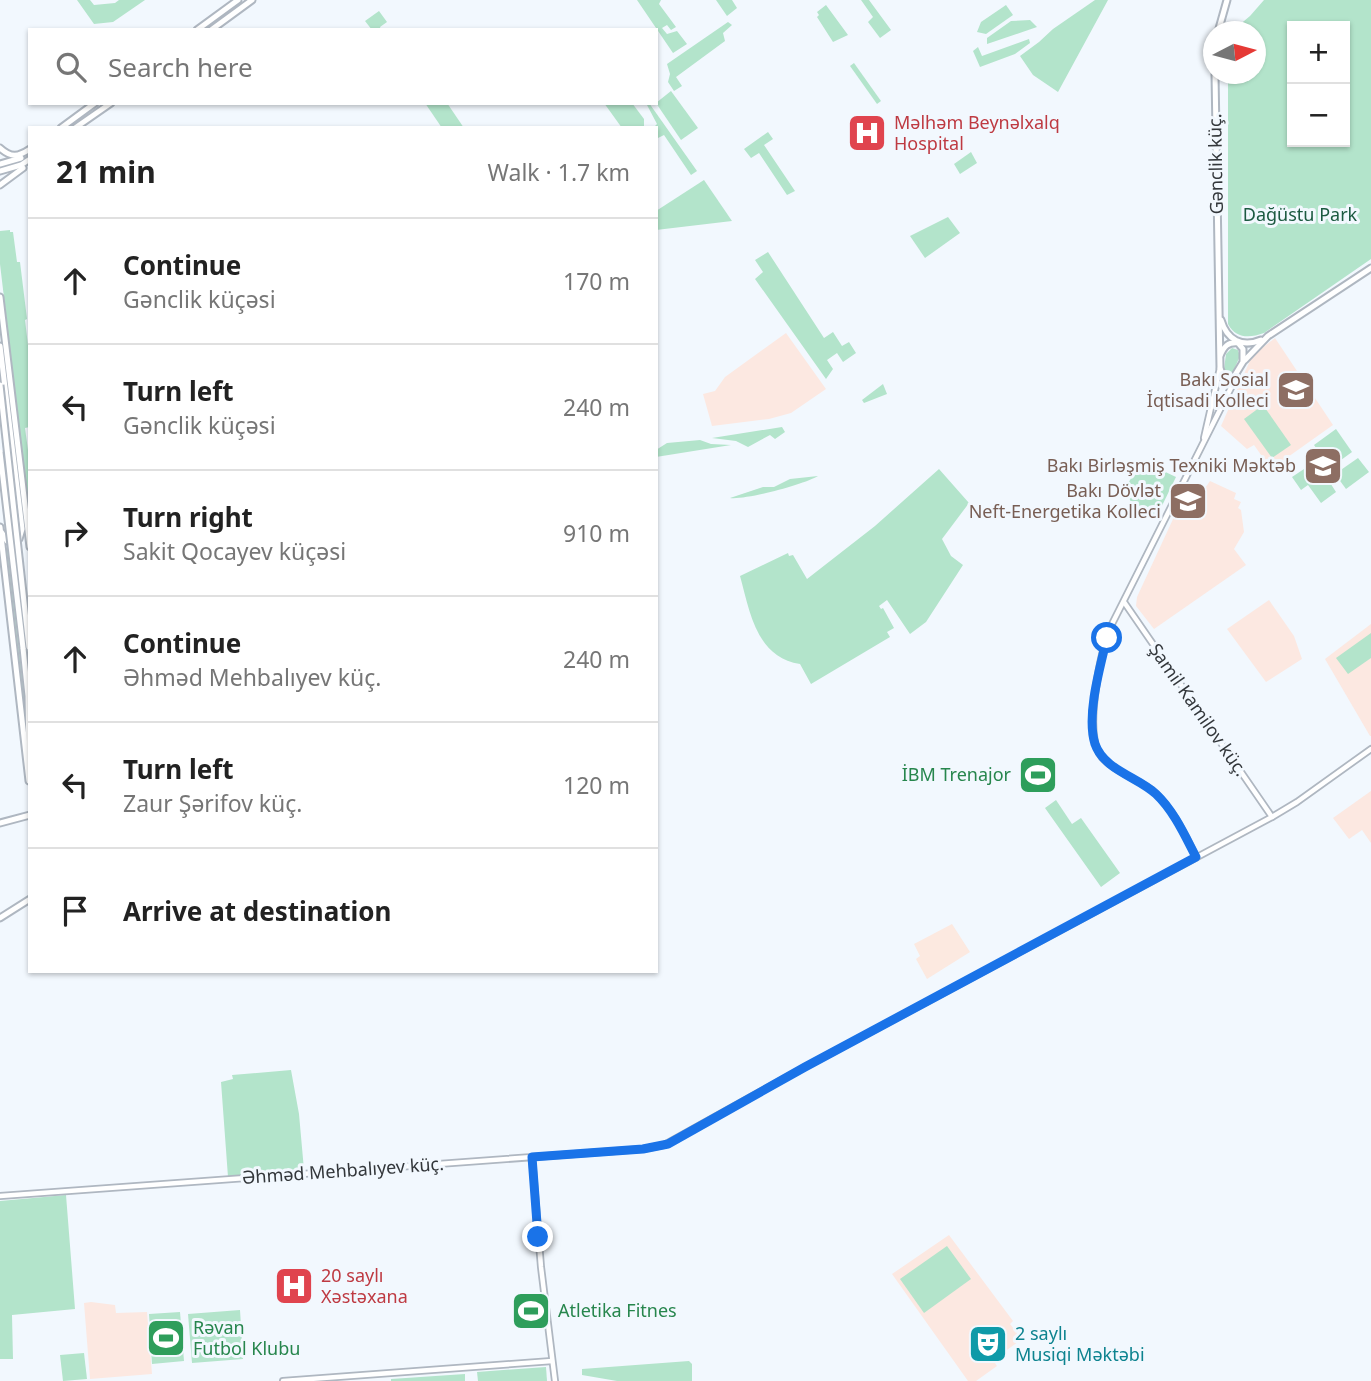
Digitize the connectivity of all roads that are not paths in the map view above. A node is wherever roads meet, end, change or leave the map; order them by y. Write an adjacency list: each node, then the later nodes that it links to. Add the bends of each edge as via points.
1 (238, 0): 5 (main road)
2 (252, 0): 6 (main road)
3 (1227, 0): 4 (main road)
4 (1220, 21)
5 (200, 28)
6 (214, 28)
7 (1215, 84): 23 (main road, Gənclik küç.)
8 (92, 105): 10 (main road)
9 (108, 105): 11 (main road)
10 (64, 126)
11 (78, 126)
12 (0, 148): 13 (main road, via 15,156)
13 (28, 152)
14 (28, 153): 17 (main road)
15 (28, 162): 19 (main road)
16 (28, 163): 18 (main road)
17 (0, 164)
18 (23, 168): 19 (main road); 20 (main road)
19 (0, 172)
20 (0, 186)
21 (1371, 268): 24 (main road)
22 (0, 297): 35 (main road)
23 (1219, 307): 25 (main road, via 1225,331); 27 (main road, Gənclik küç.)
24 (1268, 336): 25 (main road); 28 (main road)
25 (1238, 343): 27 (main road, via 1227,345); 28 (main road, via 1244,351)
26 (0, 346): 34 (main road, bridge, via 21,536 14,541 4,539)
27 (1220, 356): 29 (main road)
28 (1243, 362): 30 (main road)
29 (1220, 368): 30 (main road, via 1226,380); 32 (street)
30 (1238, 375): 32 (street)
31 (0, 385): 37 (main road, bridge)
32 (1202, 445): 36 (street)
33 (0, 452): 37 (main road, bridge)
34 (0, 527): 40 (main road)
35 (28, 530)
36 (1124, 602): 42 (street, Şamil Kamilov küç.); 44 (street, via 1108,632 1102,658 1093,714 1094,740 1103,758 1163,801)
37 (27, 649): 38 (main road)
38 (28, 738)
39 (1371, 749): 42 (street, Əhməd Mehbalıyev küç.)
40 (28, 772)
41 (28, 816): 43 (main road)
42 (1272, 817): 44 (street, Əhməd Mehbalıyev küç.)
43 (0, 823)
44 (1196, 857): 49 (street, Əhməd Mehbalıyev küç., via 668,1144)
45 (28, 896): 47 (main road)
46 (28, 901): 47 (main road)
47 (16, 910): 48 (main road)
48 (0, 918)
49 (532, 1157): 50 (street, Əhməd Mehbalıyev küç.); 51 (street)
50 (0, 1196)
51 (552, 1361): 52 (street); 53 (street)
52 (283, 1381)
53 (555, 1381)

